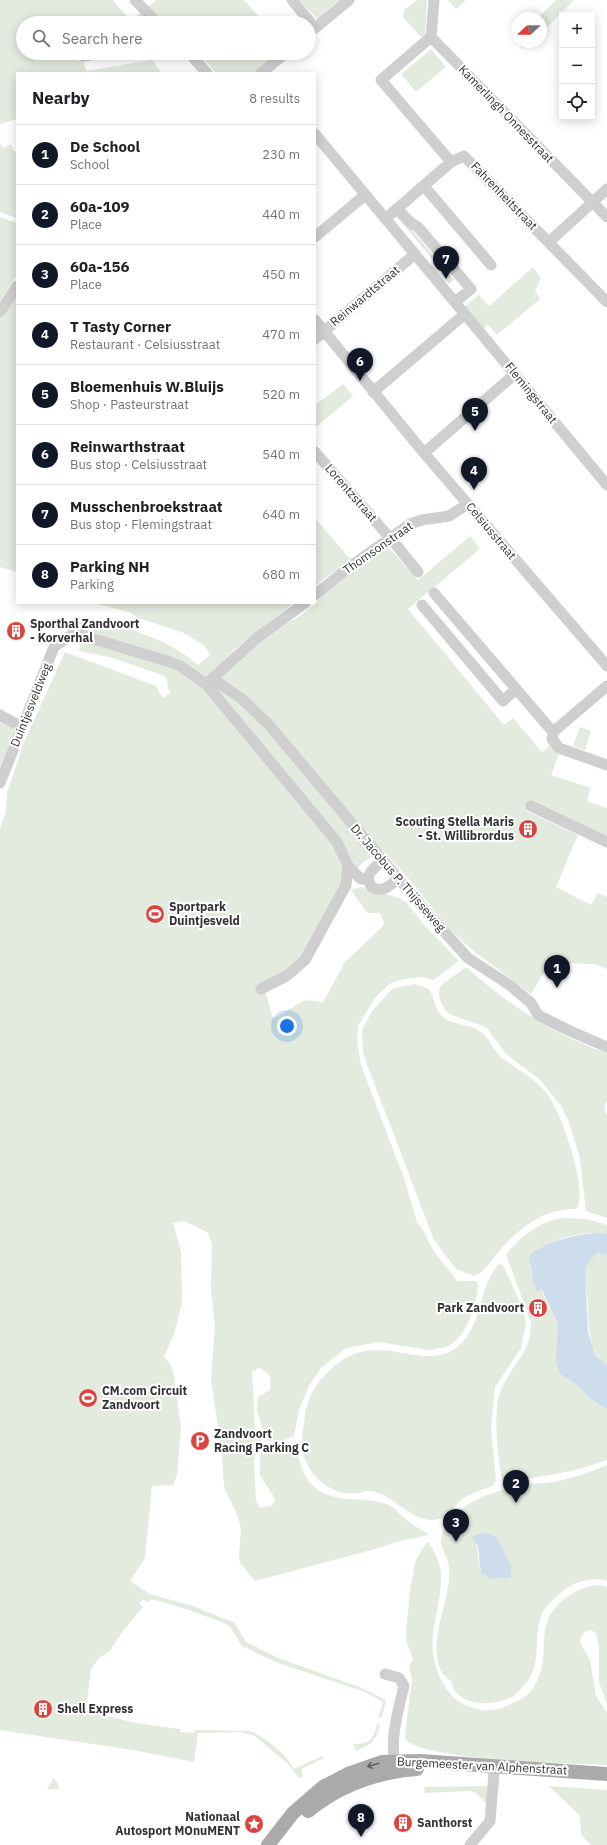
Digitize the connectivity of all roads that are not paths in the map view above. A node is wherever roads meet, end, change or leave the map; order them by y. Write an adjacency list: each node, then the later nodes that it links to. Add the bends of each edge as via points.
1 (135, 0): 5 (street)
2 (292, 0): 6 (street)
3 (349, 0): 7 (street)
4 (434, 0): 8 (street)
5 (150, 16)
6 (302, 16)
7 (316, 28)
8 (431, 37): 14 (street, via 381,80); 18 (street, Kamerlingh Onnesstraat)
9 (195, 60): 11 (street)
10 (278, 60): 12 (street)
11 (206, 72)
12 (263, 72)
13 (316, 135): 17 (street, Flemingstraat)
14 (451, 162): 15 (street); 23 (street, Fahrenheitstraat, via 464,156)
15 (424, 186): 19 (street); 25 (street)
16 (607, 189): 18 (street)
17 (366, 195): 21 (street, Flemingstraat); 22 (street)
18 (593, 203): 20 (street, Kamerlingh Onnesstraat); 23 (street)
19 (397, 209): 21 (street); 27 (street, via 418,227 471,289)
20 (607, 217)
21 (386, 218): 24 (street, Flemingstraat)
22 (316, 236)
23 (549, 242): 28 (street, Fahrenheitstraat)
24 (416, 254): 27 (street, Flemingstraat); 32 (street, Reinwardtstraat)
25 (491, 265)
26 (16, 288): 29 (street)
27 (455, 302): 30 (street, Flemingstraat)
28 (607, 302)
29 (0, 312)
30 (466, 314): 34 (street, Flemingstraat); 35 (street)
31 (316, 321): 32 (street, Celsiusstraat)
32 (324, 331): 33 (street, Reinwardtstraat); 35 (street, Celsiusstraat)
33 (316, 338)
34 (515, 374): 37 (street); 38 (street, Flemingstraat)
35 (373, 392): 37 (street, Celsiusstraat)
36 (316, 453): 40 (street, Lorentzstraat)
37 (424, 453): 39 (street, Celsiusstraat)
38 (607, 485)
39 (468, 504): 40 (street, Thomsonstraat, via 449,516 414,523); 48 (street, Celsiusstraat)
40 (391, 539): 41 (street, Lorentzstraat); 43 (street, Thomsonstraat, via 348,568)
41 (418, 572)
42 (434, 593): 46 (street)
43 (316, 594)
44 (304, 604): 49 (street, via 258,638)
45 (422, 604): 47 (street)
46 (455, 617): 47 (street); 51 (street)
47 (442, 628): 51 (street, via 503,700)
48 (607, 666)
49 (209, 681): 53 (street, Duintjesveldweg, via 170,662 74,633 54,647); 59 (street, Dr. Jacobus P. Thijsseweg, via 242,699 269,725); 60 (street, Duintjesveldweg, via 337,842)
50 (607, 686): 54 (street)
51 (516, 690): 54 (street)
52 (0, 715): 53 (street)
53 (22, 727): 56 (street, Duintjesveldweg)
54 (553, 732): 55 (street, via 552,739 559,748)
55 (607, 766)
56 (0, 783)
57 (531, 806): 58 (street)
58 (607, 842)
59 (382, 861): 61 (street); 62 (street, Dr. Jacobus P. Thijsseweg)
60 (348, 866): 61 (street, Duintjesveldweg); 63 (street)
61 (365, 879): 62 (street, Duintjesveldweg, via 372,887 380,890); 63 (street, via 356,884)
62 (398, 879): 65 (street, Dr. Jacobus P. Thijsseweg, via 468,958 531,1003 538,1015)
63 (346, 885): 64 (street, via 305,960 288,975)
64 (261, 989)
65 (607, 1047)
66 (385, 1674): 67 (street, via 399,1678 404,1686 393,1735)
67 (395, 1766): 68 (main road, Burgemeester van Alphenstraat); 71 (main road, Burgemeester van Alphenstraat, one-way to 71, via 369,1766 323,1787 293,1813); 72 (main road, Burgemeester van Alphenstraat, via 339,1789 321,1800 299,1818)
68 (494, 1770): 69 (main road, Burgemeester van Alphenstraat); 70 (main road, Burgemeester van Alphenstraat); 73 (street, via 490,1821)
69 (607, 1774)
70 (607, 1781)
71 (268, 1845)
72 (277, 1845)
73 (470, 1845)

